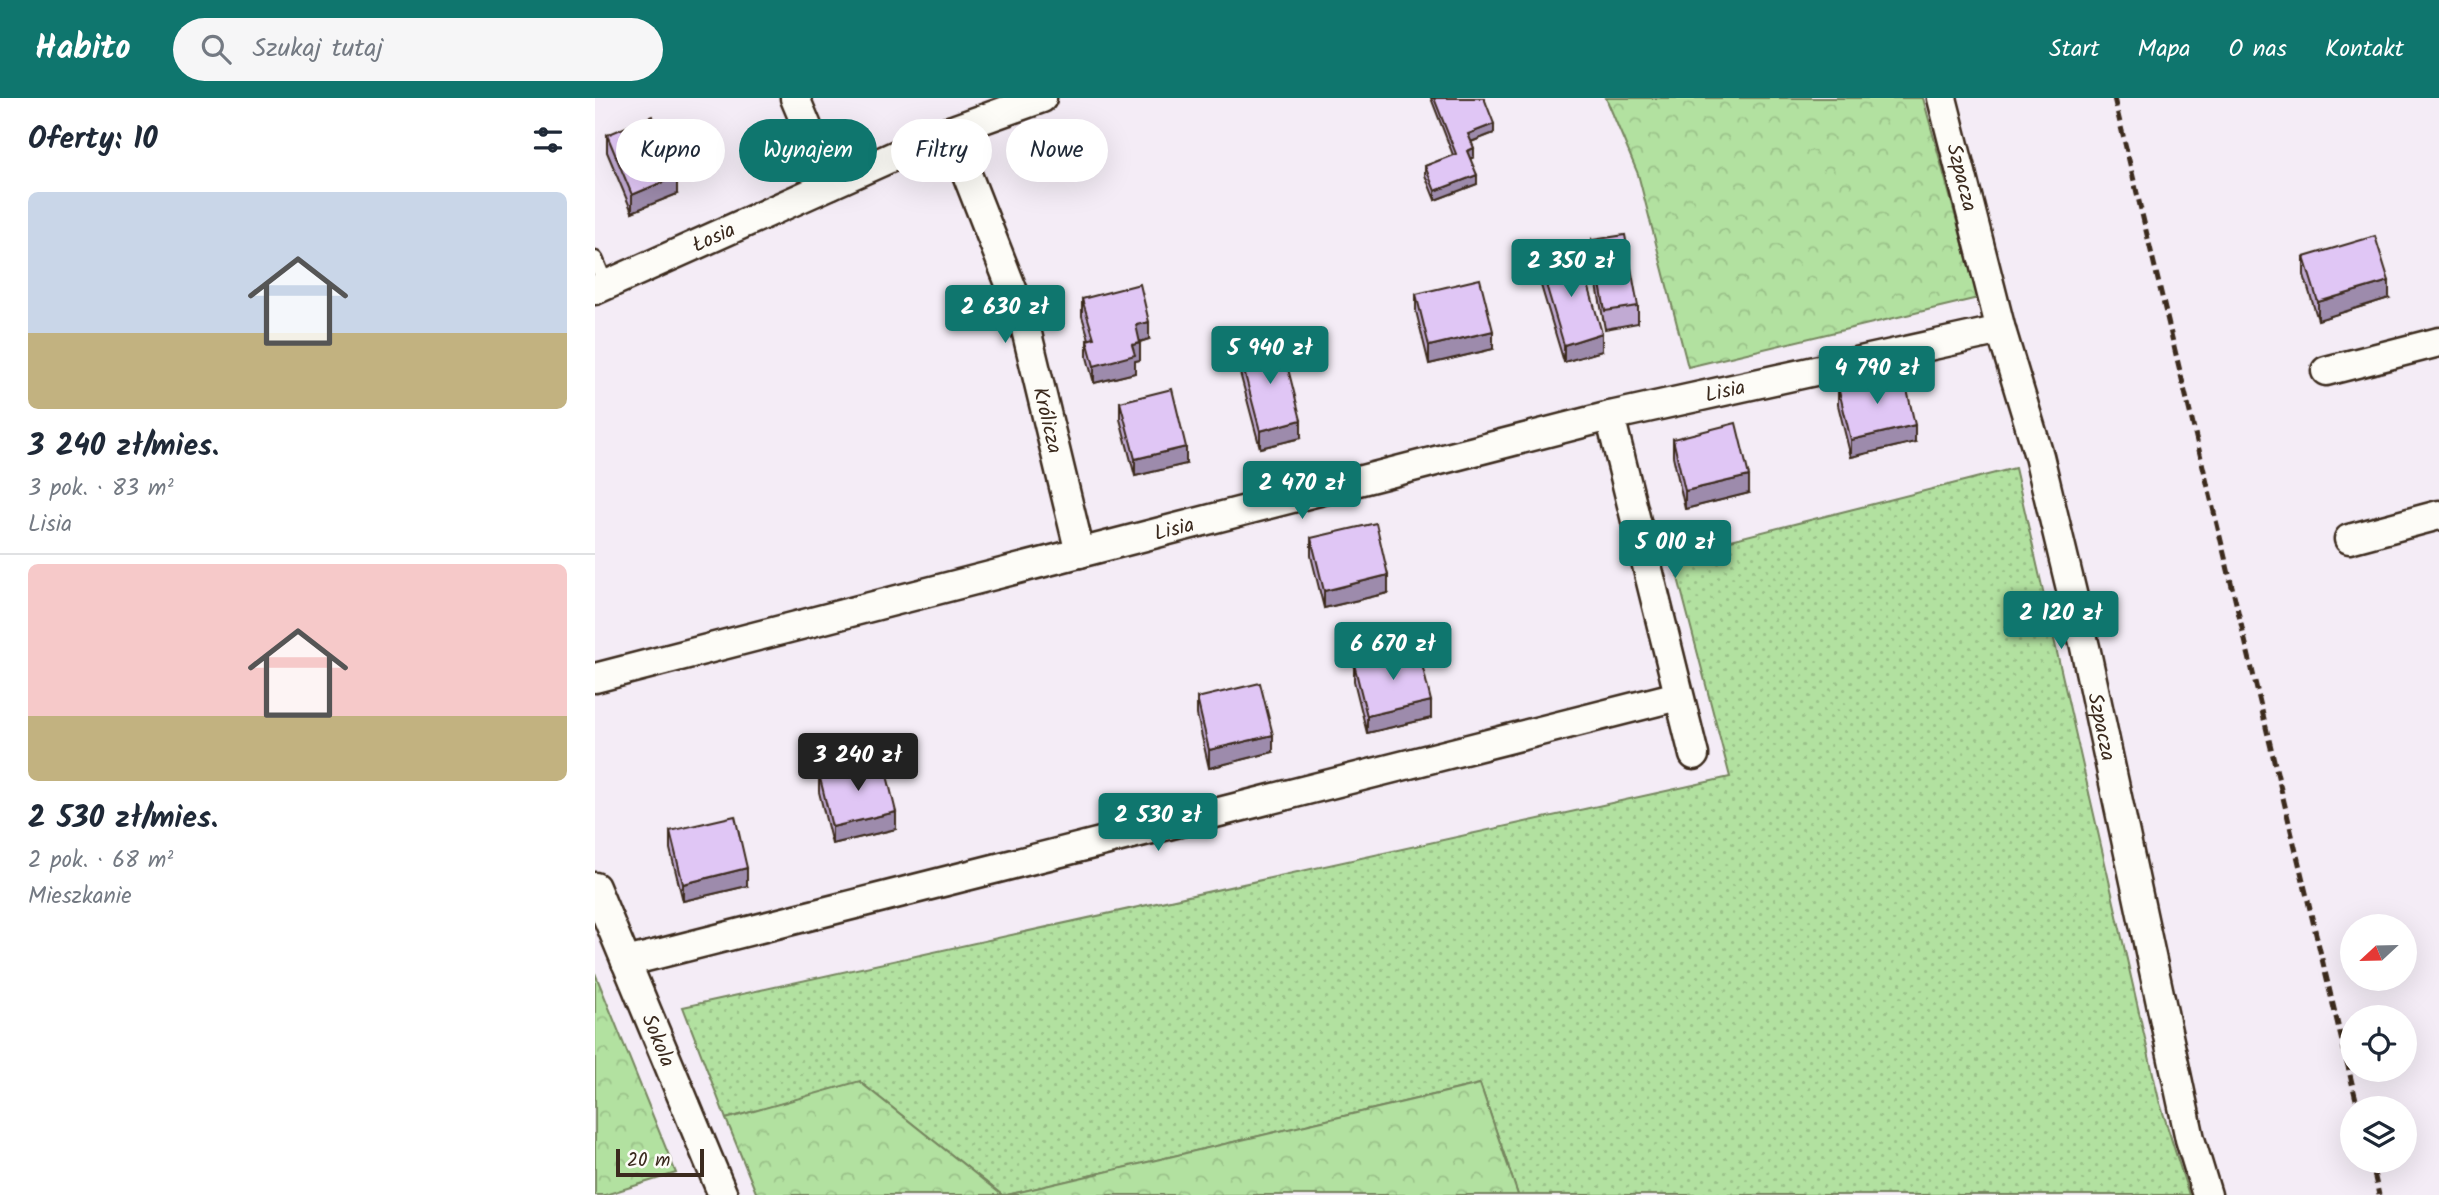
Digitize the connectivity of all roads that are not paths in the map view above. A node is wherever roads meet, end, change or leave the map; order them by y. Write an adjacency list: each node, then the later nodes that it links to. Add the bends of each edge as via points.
1 (795, 98): 7 (street)
2 (1042, 98): 4 (street, Łosia)
3 (1942, 98): 10 (street, Szpacza)
4 (983, 119)
5 (891, 157): 7 (street, Łosia)
6 (970, 182): 16 (street, Królicza, via 1023,317)
7 (831, 184): 9 (street, Łosia)
8 (595, 259): 9 (lane)
9 (601, 287)
10 (2001, 330): 13 (street, Lisia); 23 (street, Szpacza, via 2039,456 2085,647 2190,1139)
11 (2439, 342): 12 (street)
12 (2326, 371)
13 (1610, 416): 16 (street, Lisia); 18 (street)
14 (2439, 515): 15 (street)
15 (2349, 539)
16 (1080, 553): 17 (street, Lisia)
17 (595, 678)
18 (1678, 696): 19 (street); 21 (street)
19 (1694, 755)
20 (595, 887): 21 (street, Sokola)
21 (627, 962): 22 (street, Sokola)
22 (723, 1195)
23 (2207, 1195)

